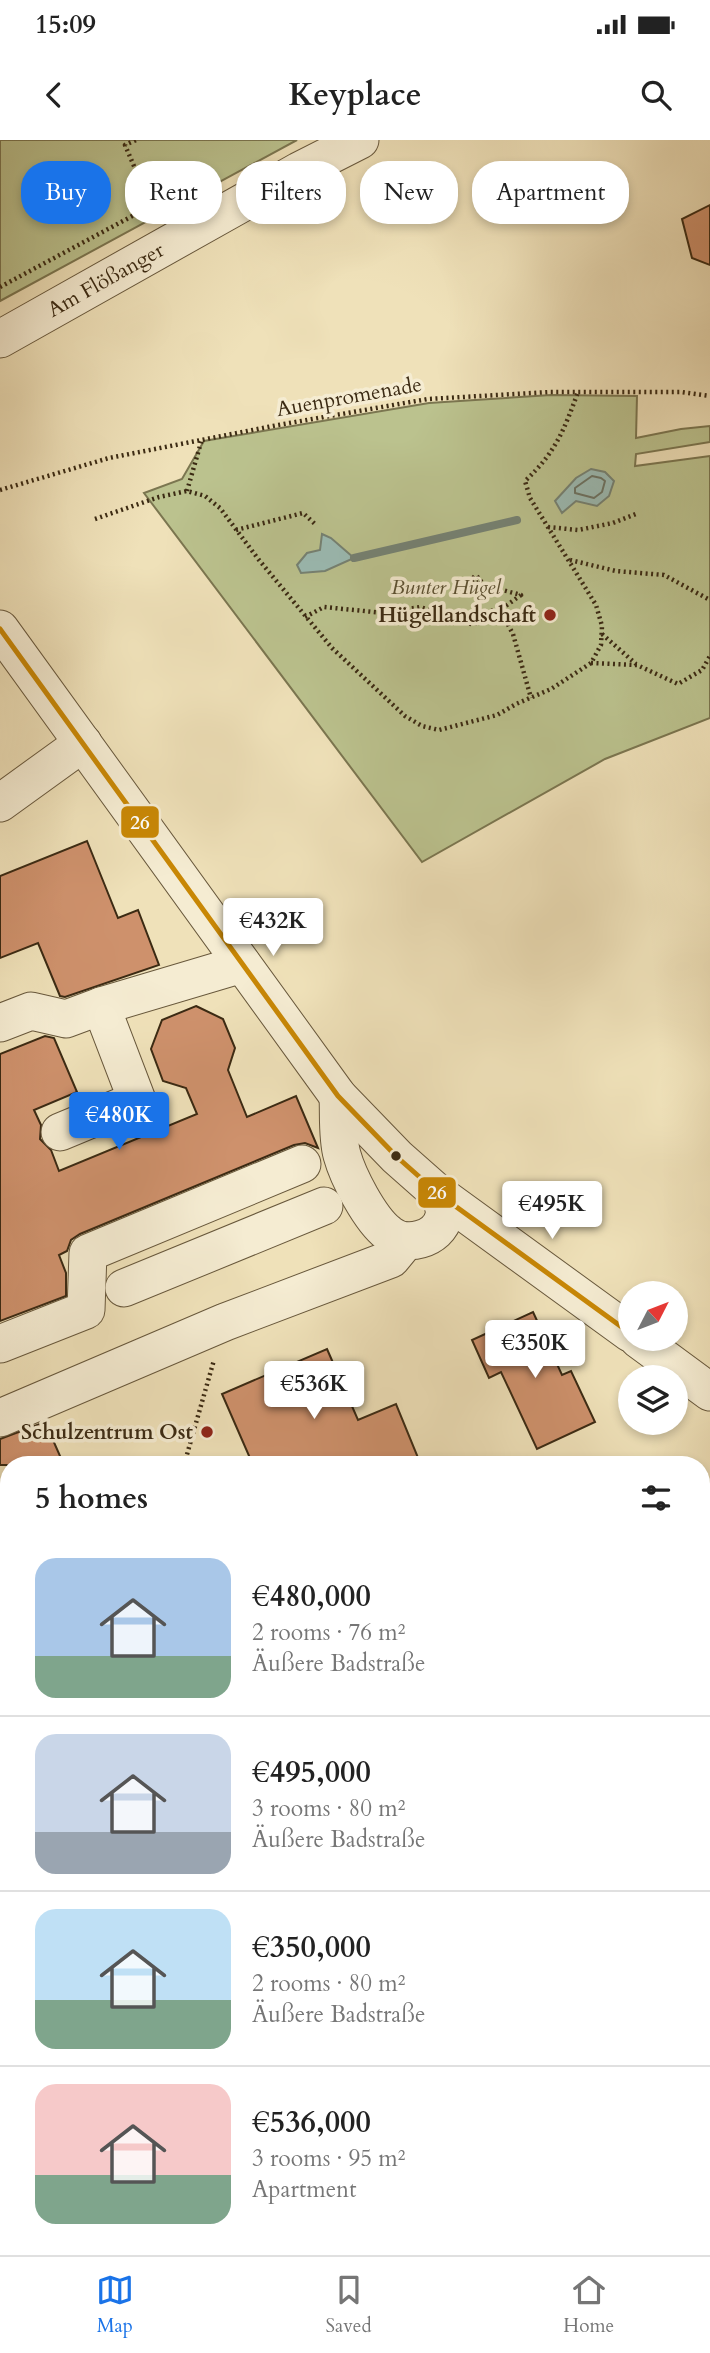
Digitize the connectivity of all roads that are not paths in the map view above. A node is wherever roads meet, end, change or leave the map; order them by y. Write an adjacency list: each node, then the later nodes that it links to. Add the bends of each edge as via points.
1 (360, 140): 2 (street, Am Flößanger)
2 (0, 339)
3 (0, 629): 4 (street)
4 (83, 743): 5 (street); 6 (street)
5 (0, 803)
6 (242, 964): 7 (street); 9 (street)
7 (101, 1006): 8 (street, via 66,1019 31,1011); 10 (street, via 136,1100)
8 (0, 1023)
9 (338, 1096): 12 (street); 16 (street, via 342,1154 366,1208 388,1234)
10 (60, 1132)
11 (302, 1164): 13 (street)
12 (440, 1195): 16 (street, via 445,1215 439,1226 425,1238); 18 (street)
13 (223, 1198): 15 (street); 19 (street, via 88,1253 86,1310)
14 (324, 1206): 15 (street)
15 (241, 1240): 17 (street)
16 (405, 1242): 22 (street, via 391,1259 225,1322)
17 (124, 1289)
18 (618, 1324)
19 (0, 1344)
20 (656, 1351): 21 (street)
21 (706, 1384)
22 (0, 1418)

